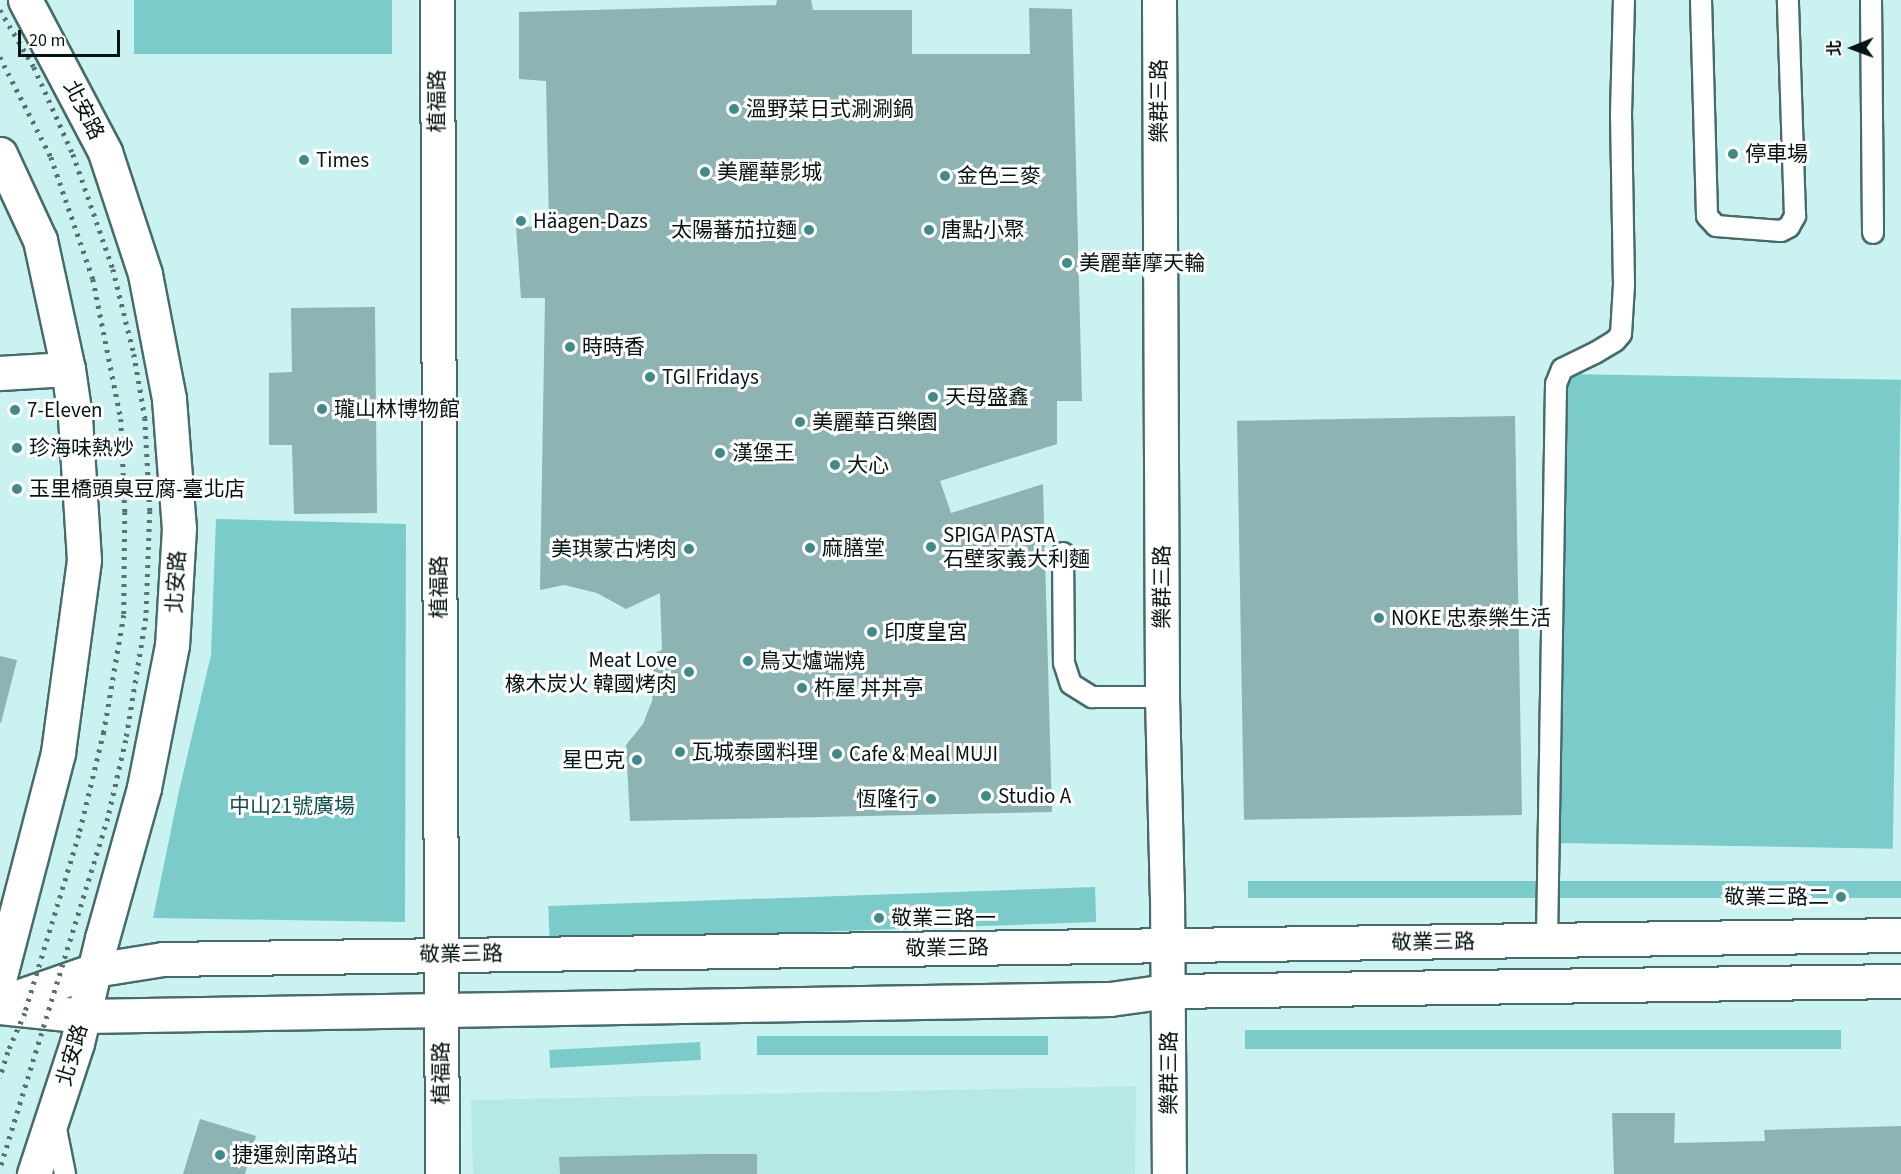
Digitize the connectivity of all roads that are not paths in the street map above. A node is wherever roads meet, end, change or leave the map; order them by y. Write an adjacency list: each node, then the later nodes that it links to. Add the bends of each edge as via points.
1 (25, 0): 18 (street, 北安路, via 105,152 146,274 169,399 178,516 172,645 144,788)
2 (437, 0): 17 (street, 植福路)
3 (1159, 0): 13 (street, 樂群三路)
4 (1624, 0): 15 (lane, via 1621,334 1605,347 1562,369 1556,384)
5 (1701, 0): 6 (lane, via 1707,216 1716,226 1780,231 1790,227 1796,216)
6 (1788, 0)
7 (1871, 0): 9 (lane)
8 (0, 154): 10 (street, via 40,240)
9 (1873, 233)
10 (68, 369): 11 (street); 19 (street, via 84,560 58,753)
11 (0, 373)
12 (1062, 553): 13 (lane, via 1064,663 1071,684 1092,697)
13 (1162, 697): 16 (street, 樂群三路)
14 (1901, 935): 15 (street, 敬業三路)
15 (1547, 940): 16 (street, 敬業三路)
16 (1168, 945): 17 (street, 敬業三路); 21 (street, 樂群三路)
17 (440, 955): 18 (street, 敬業三路, via 163,959); 23 (street, 植福路)
18 (94, 970): 22 (street, 敬業三路); 24 (street, 北安路)
19 (0, 976)
20 (1901, 981): 21 (street, 敬業三路)
21 (1168, 991): 23 (street, 敬業三路, via 1110,999); 29 (street, 樂群三路)
22 (0, 1005): 24 (street, 敬業三路)
23 (441, 1009): 24 (street, 敬業三路); 28 (street, 植福路)
24 (84, 1016): 25 (street, 北安路)
25 (54, 1116): 26 (street, 北安路); 27 (lane)
26 (34, 1174)
27 (65, 1174)
28 (442, 1174)
29 (1169, 1174)

